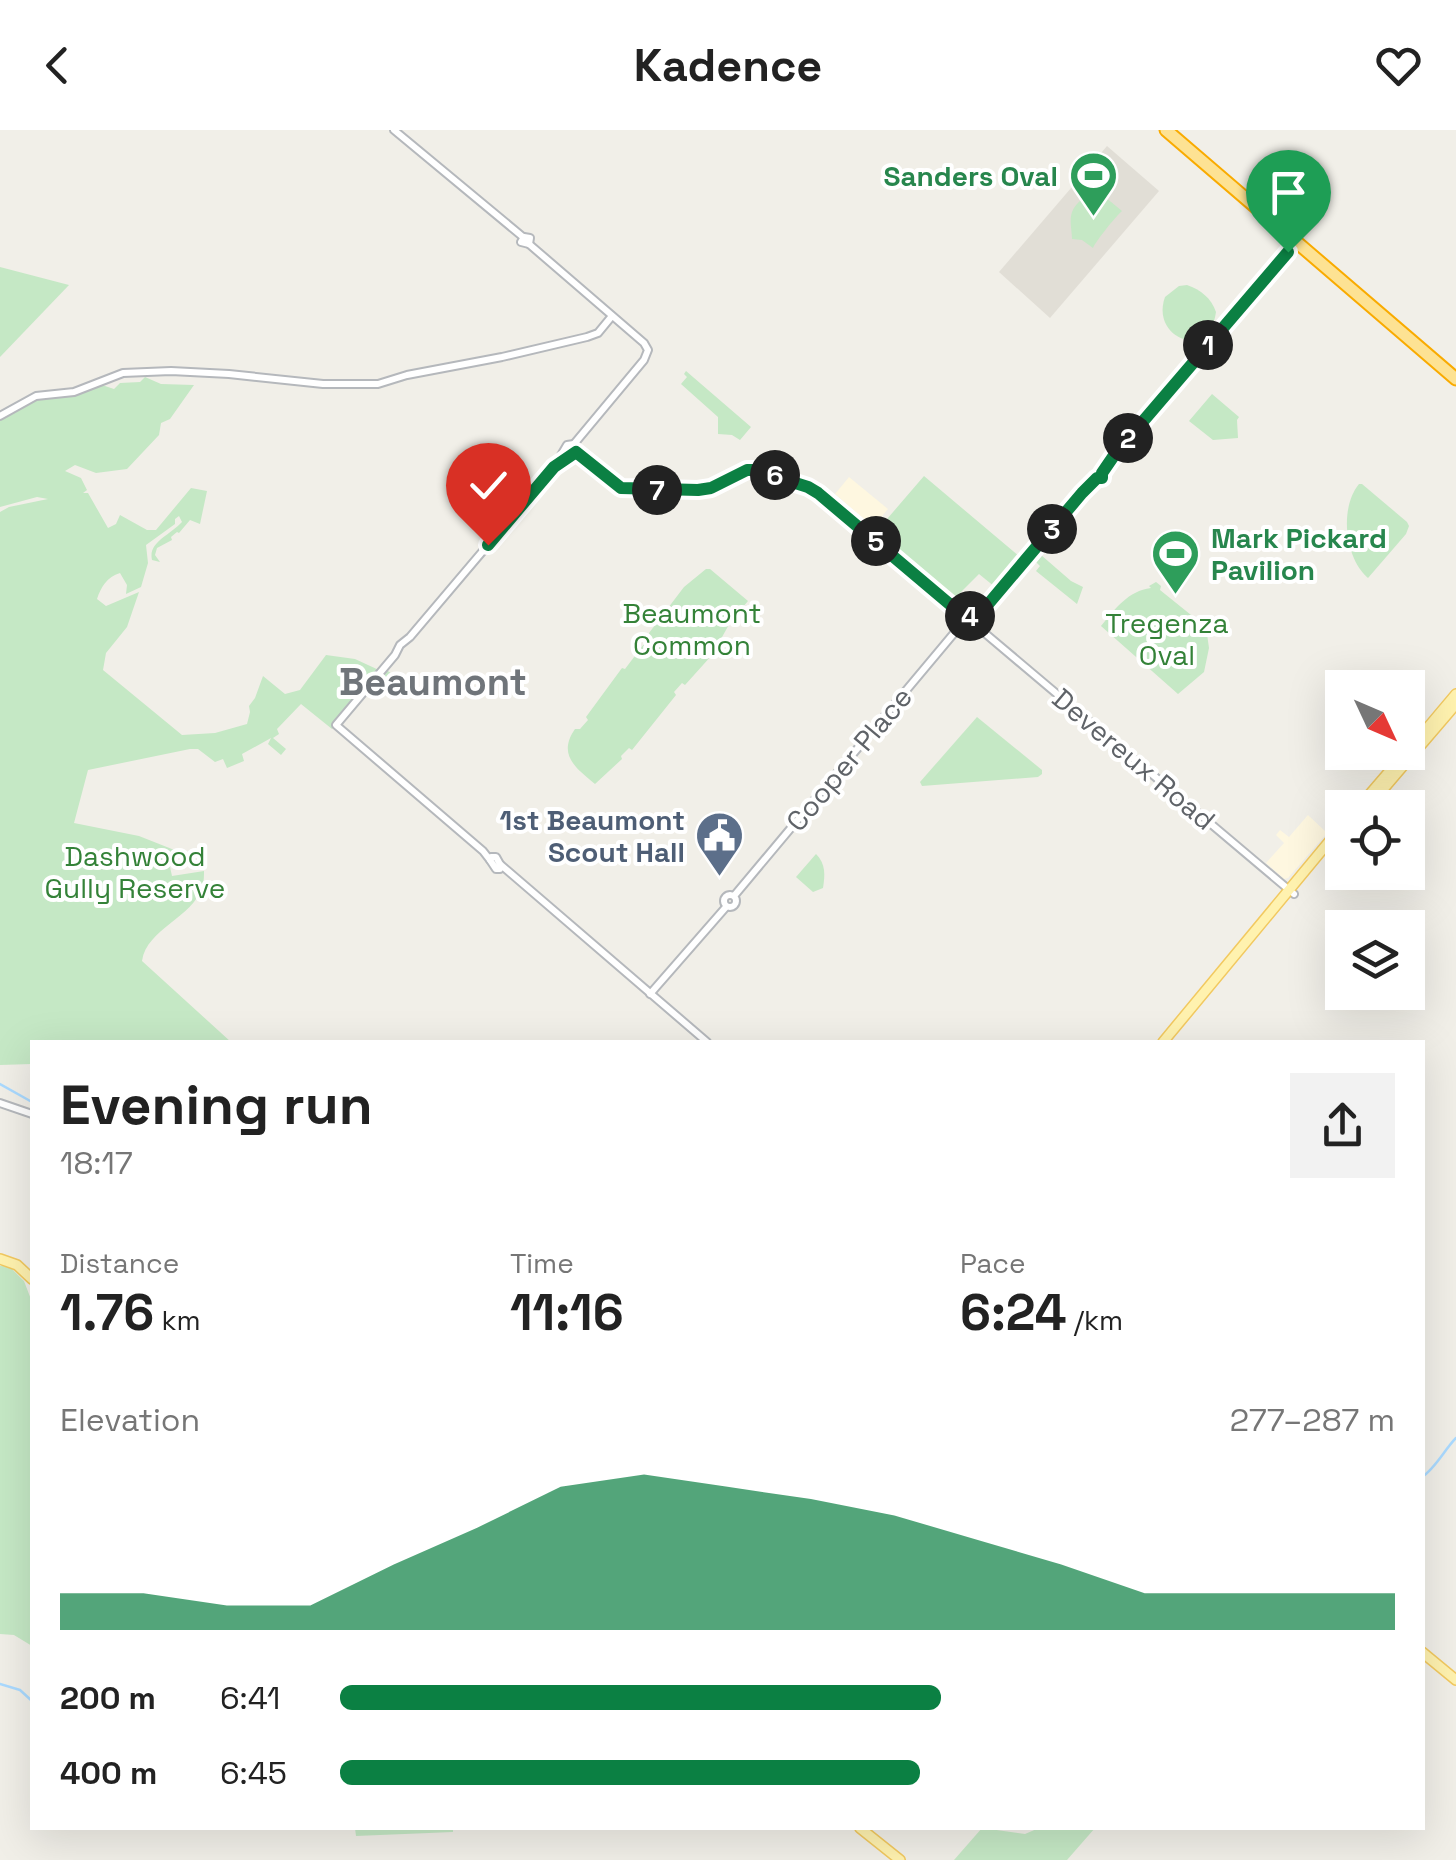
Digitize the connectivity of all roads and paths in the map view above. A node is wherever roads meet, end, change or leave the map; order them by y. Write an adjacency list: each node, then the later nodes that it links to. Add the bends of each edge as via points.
1 (394, 130): 5 (street)
2 (1166, 130): 4 (highway)
3 (1175, 130): 4 (highway)
4 (1302, 243): 6 (highway); 7 (highway); 10 (street, Cooper Place)
5 (612, 316): 8 (street, via 588,337 384,380 323,384 210,372 123,374 74,392 36,396); 9 (street, via 648,350)
6 (1456, 371)
7 (1456, 380)
8 (0, 416)
9 (572, 450): 10 (street, Devereux Road, via 621,488 698,490 747,470 808,487); 13 (street)
10 (970, 621): 21 (street, Devereux Road); 22 (street, Cooper Place, via 734,896 724,898 726,907)
11 (1456, 694): 14 (main road)
12 (1456, 704): 18 (main road)
13 (348, 710): 15 (street); 15 (street, via 336,725)
14 (1425, 731)
15 (346, 733): 22 (street)
16 (1391, 770): 17 (main road)
17 (1374, 790)
18 (1382, 790)
19 (1325, 848): 21 (main road)
20 (1325, 855): 21 (main road)
21 (1291, 892): 24 (main road)
22 (650, 994): 23 (street)
23 (706, 1040)
24 (1165, 1040)
25 (0, 1103): 26 (street)
26 (30, 1113)
27 (0, 1260): 28 (main road)
28 (30, 1276)
29 (1425, 1654): 30 (main road)
30 (1456, 1680)
31 (862, 1830): 32 (main road)
32 (900, 1860)

